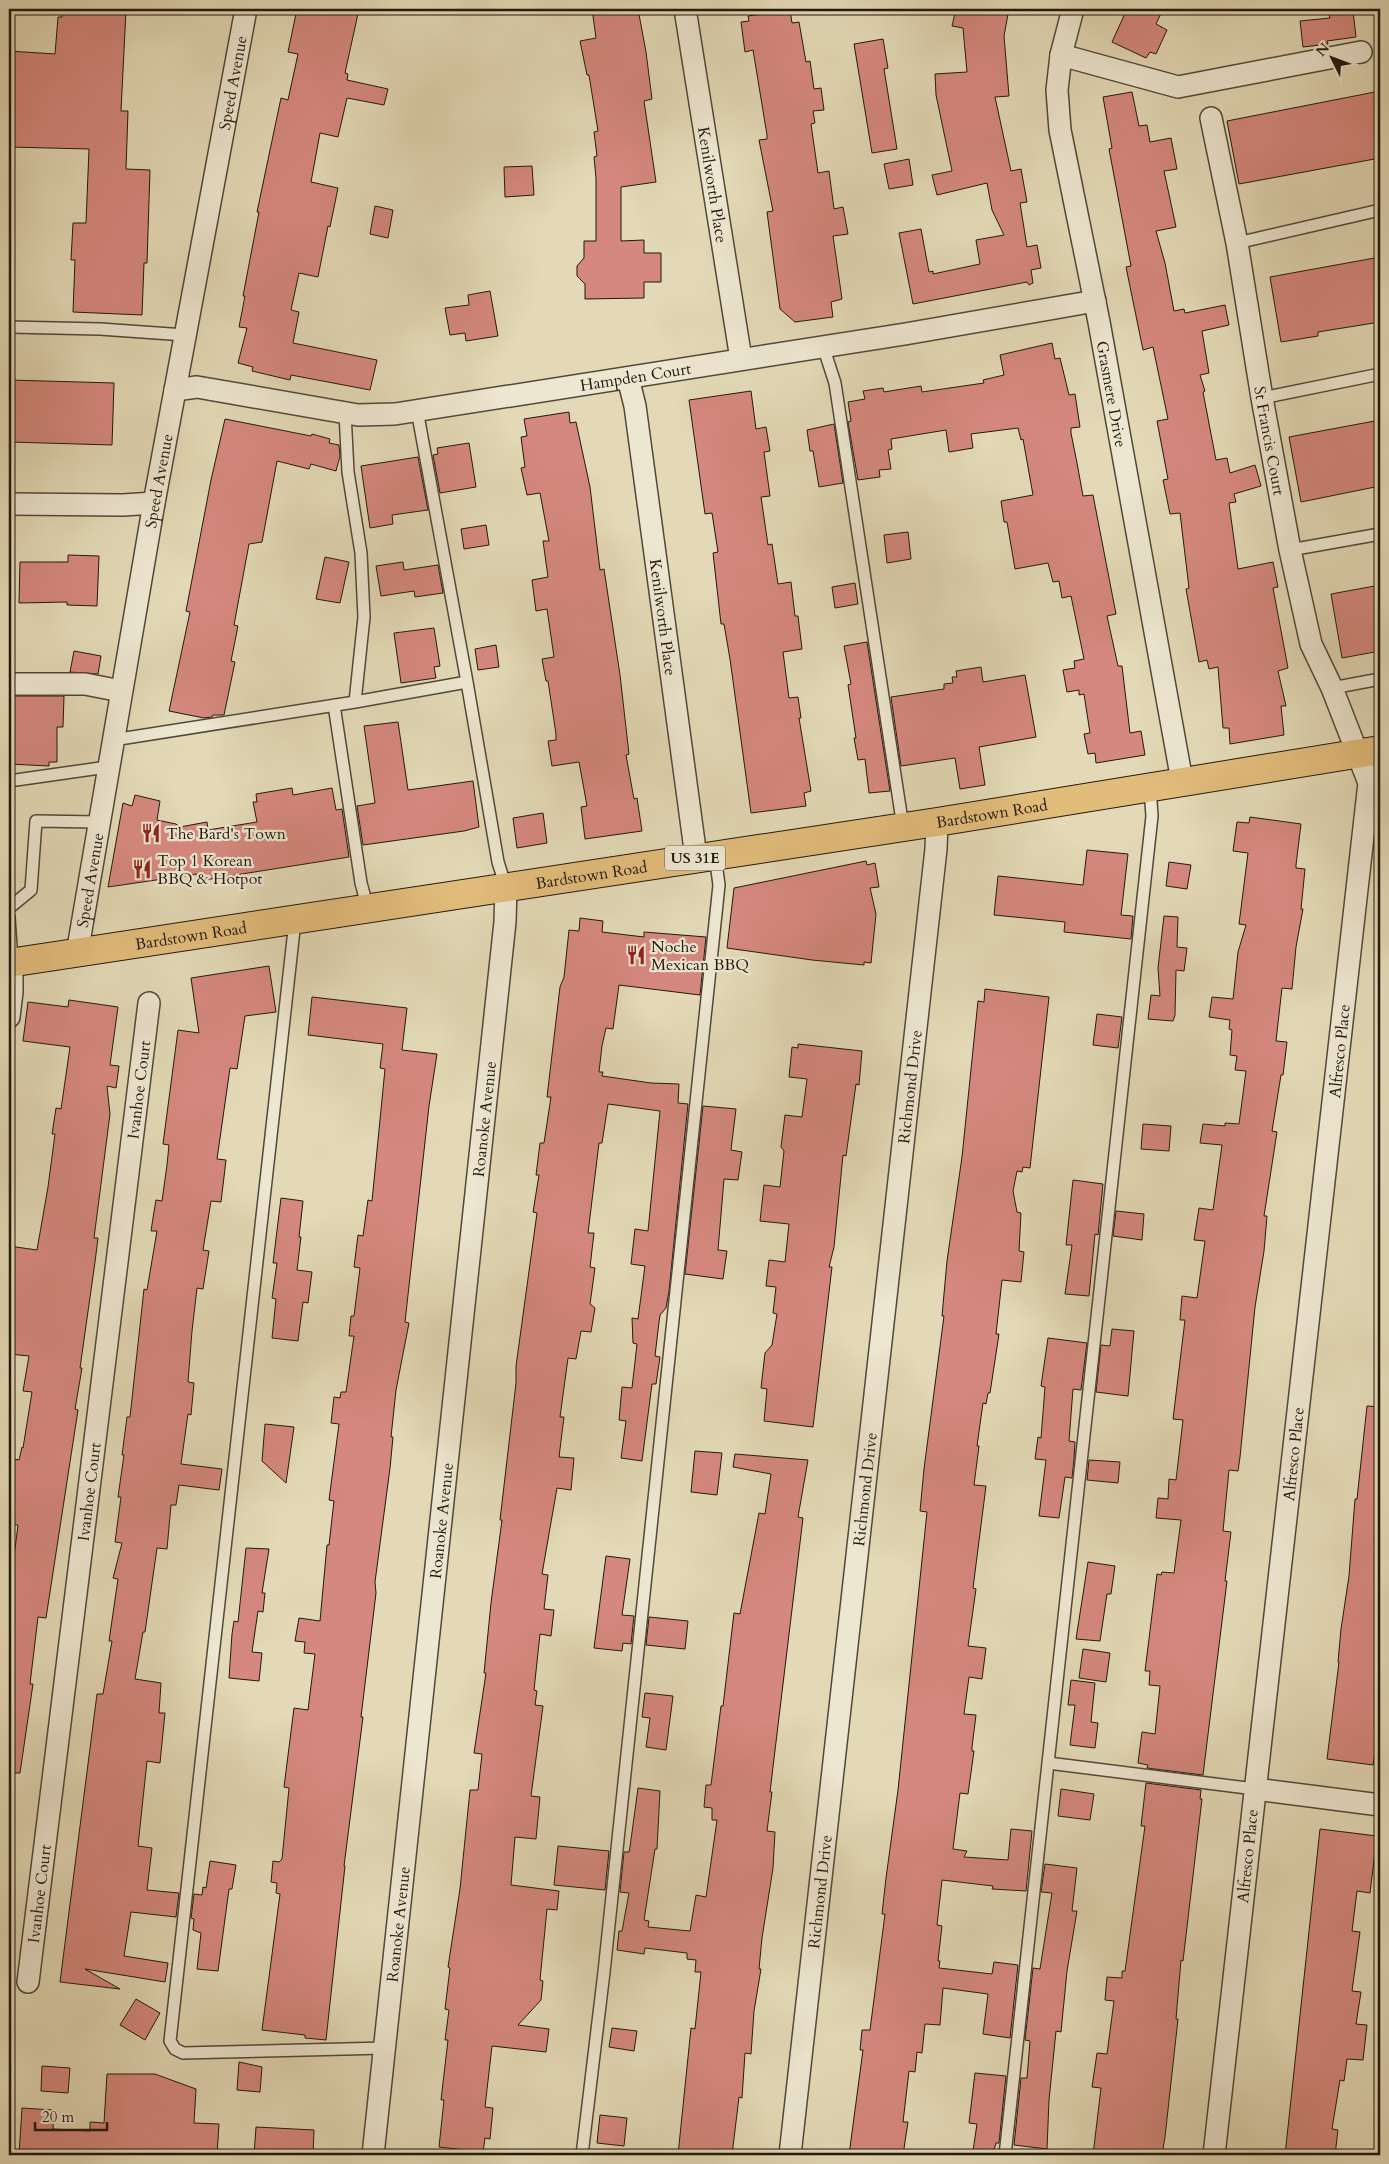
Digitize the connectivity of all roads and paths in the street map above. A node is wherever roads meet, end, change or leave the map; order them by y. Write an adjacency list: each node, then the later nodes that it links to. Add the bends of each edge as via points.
1 (246, 9): 11 (street, Speed Avenue)
2 (685, 9): 13 (street, Kenilworth Place)
3 (1074, 9): 5 (street, Grasmere Drive)
4 (1361, 52): 5 (street, via 1178,87)
5 (1061, 55): 9 (street, Grasmere Drive, via 1057,90 1060,130)
6 (1211, 118): 8 (street, St Francis Court)
7 (1380, 210): 8 (lane)
8 (1237, 243): 17 (street, St Francis Court)
9 (1095, 301): 12 (street, Hampden Court); 34 (street, Grasmere Drive)
10 (9, 327): 11 (lane)
11 (185, 335): 16 (street, Speed Avenue)
12 (823, 346): 13 (street, Hampden Court); 39 (lane, via 834,384)
13 (740, 359): 15 (street, Hampden Court)
14 (1380, 374): 17 (lane)
15 (628, 378): 18 (street, Hampden Court); 40 (street, Kenilworth Place)
16 (175, 390): 19 (street, Hampden Court, via 197,387); 20 (street, Speed Avenue)
17 (1262, 398): 23 (street, St Francis Court)
18 (417, 410): 19 (street, Hampden Court, via 358,415); 25 (lane)
19 (344, 413): 29 (lane, via 348,472 361,553 364,617)
20 (154, 503): 21 (street); 28 (street, Speed Avenue)
21 (9, 504)
22 (1380, 534): 23 (lane)
23 (1290, 550): 27 (street, St Francis Court, via 1311,644)
24 (1380, 679): 27 (lane)
25 (467, 682): 29 (lane); 41 (lane, via 498,862)
26 (9, 684): 28 (street, via 85,684)
27 (1332, 688): 32 (street, St Francis Court)
28 (122, 691): 31 (street, Speed Avenue)
29 (355, 702): 30 (lane)
30 (334, 705): 31 (lane); 43 (lane, via 361,883)
31 (113, 740): 33 (street, Speed Avenue)
32 (1369, 752): 34 (main road, Bardstown Road / US 31E); 51 (street, Alfresco Place, via 1369,783)
33 (107, 767): 35 (lane); 37 (street, Speed Avenue)
34 (1182, 781): 36 (main road, Bardstown Road / US 31E)
35 (9, 782)
36 (1150, 787): 38 (main road, Bardstown Road / US 31E); 50 (lane, via 1152,816)
37 (98, 822): 42 (lane, via 36,821 31,890); 46 (street, Speed Avenue)
38 (936, 822): 39 (main road, Bardstown Road / US 31E); 57 (street, Richmond Drive)
39 (903, 826): 40 (main road, Bardstown Road / US 31E)
40 (706, 856): 41 (main road, Bardstown Road / US 31E); 56 (lane, via 719,885)
41 (506, 887): 43 (main road, Bardstown Road / US 31E); 54 (street, Roanoke Avenue, via 505,922)
42 (9, 908)
43 (368, 909): 45 (main road, Bardstown Road / US 31E)
44 (9, 917): 47 (lane)
45 (295, 921): 46 (main road, Bardstown Road / US 31E); 54 (lane, via 170,2041 183,2053)
46 (76, 954): 47 (main road, Bardstown Road / US 31E)
47 (11, 963): 49 (street)
48 (149, 1003): 53 (street, Ivanhoe Court)
49 (9, 1017)
50 (1048, 1763): 51 (lane); 58 (lane)
51 (1255, 1789): 52 (street); 59 (street, Alfresco Place)
52 (1380, 1805)
53 (28, 1982)
54 (385, 2048): 55 (street, Roanoke Avenue)
55 (373, 2155)
56 (582, 2155)
57 (790, 2155)
58 (1005, 2155)
59 (1214, 2155)

